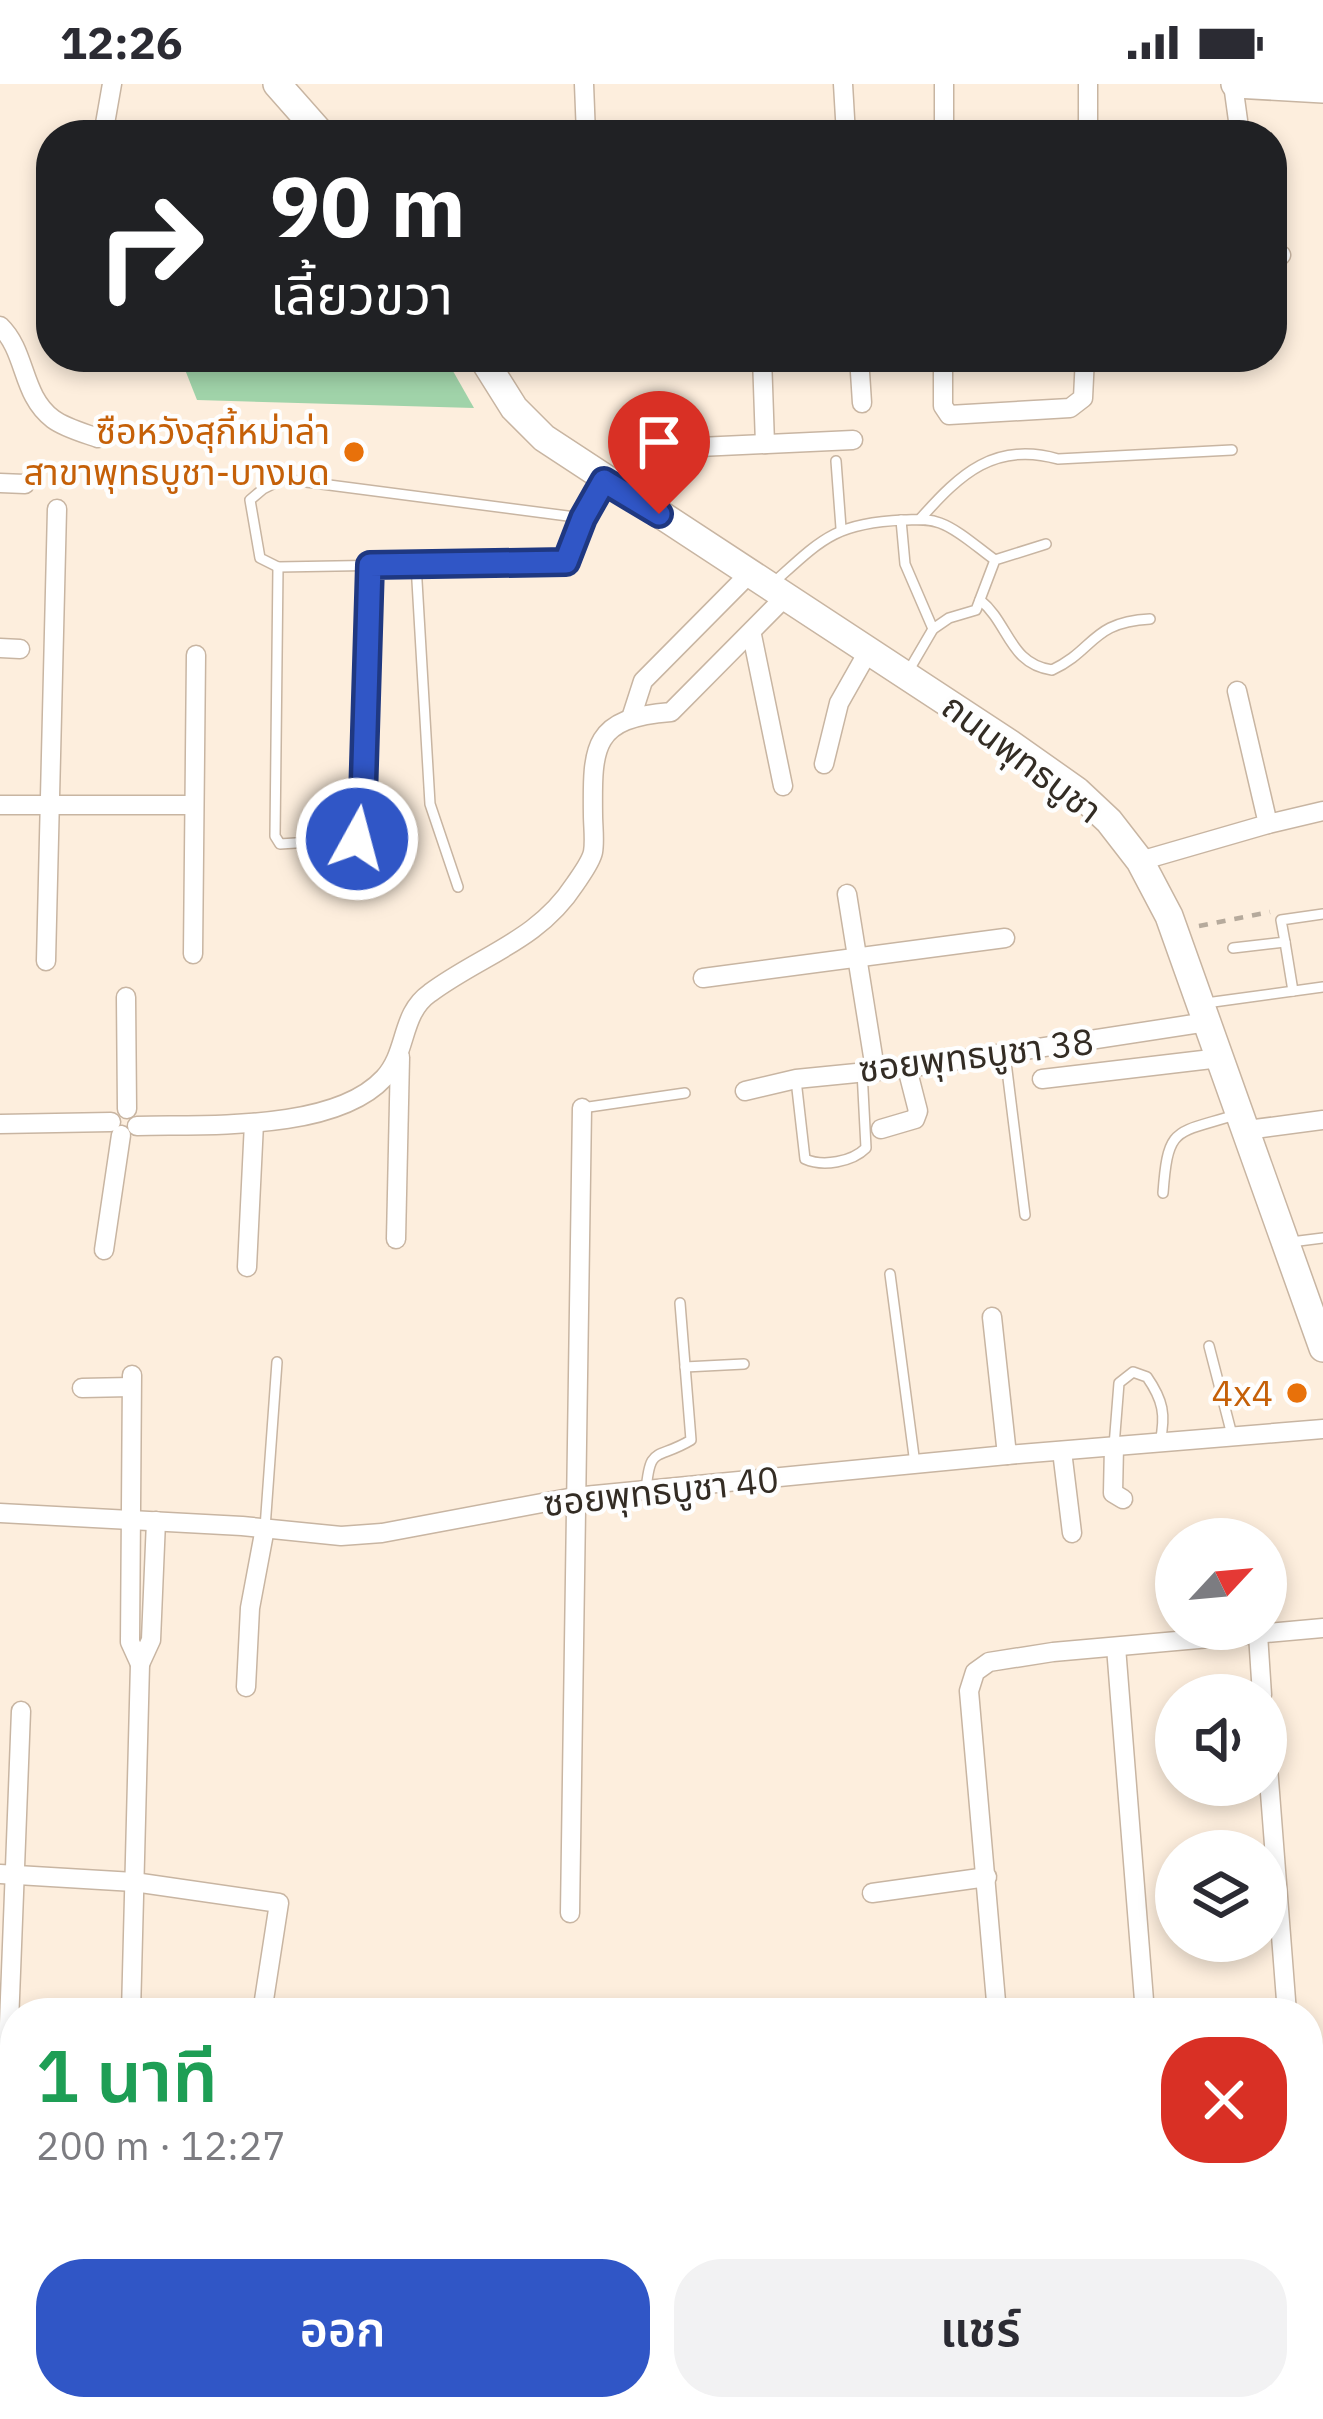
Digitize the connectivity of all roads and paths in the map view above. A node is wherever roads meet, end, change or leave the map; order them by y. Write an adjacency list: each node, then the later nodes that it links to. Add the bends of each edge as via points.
1 (112, 84): 9 (street)
2 (278, 84): 10 (main road)
3 (584, 84): 11 (street)
4 (843, 84): 12 (street)
5 (944, 84): 13 (street)
6 (1088, 84): 14 (street)
7 (1234, 84): 8 (main road); 15 (street)
8 (1306, 87)
9 (106, 120)
10 (309, 120)
11 (585, 120)
12 (845, 120)
13 (944, 120)
14 (1088, 120)
15 (1238, 120)
16 (0, 326): 23 (street, via 43,408)
17 (491, 372): 30 (main road, ถนนพุทธบูชา, via 544,438)
18 (763, 372): 25 (street)
19 (860, 372): 22 (street)
20 (943, 372): 21 (street, via 949,415 1070,408 1083,398)
21 (1084, 372)
22 (862, 404)
23 (98, 439)
24 (853, 440): 25 (street)
25 (765, 444): 30 (street, via 688,450)
26 (1232, 450): 33 (lane, via 1012,454 956,478)
27 (836, 461): 35 (lane)
28 (0, 483): 29 (street)
29 (25, 484)
30 (616, 488): 32 (lane); 41 (main road, ถนนพุทธบูชา)
31 (57, 509): 55 (street)
32 (583, 518): 38 (lane, via 566,562); 40 (lane, via 284,479 250,500 260,558)
33 (921, 518): 34 (lane); 37 (lane, via 944,524)
34 (901, 520): 35 (lane); 44 (lane, via 905,565)
35 (841, 528): 41 (lane)
36 (1046, 544): 37 (lane)
37 (995, 560): 42 (lane)
38 (416, 564): 39 (lane); 59 (lane, via 430,804)
39 (370, 565): 40 (lane); 40 (lane, via 362,831 357,839 280,844)
40 (278, 567)
41 (770, 583): 45 (street); 46 (main road, ถนนพุทธบูชา); 50 (street, via 643,681)
42 (980, 600): 43 (lane, via 1024,660 1052,670 1110,625); 44 (lane, via 976,610)
43 (1150, 619)
44 (933, 629): 48 (lane)
45 (752, 634): 50 (street, via 671,712); 52 (street)
46 (869, 650): 48 (main road, ถนนพุทธบูชา); 51 (street, via 839,703)
47 (196, 655): 54 (street)
48 (907, 675): 58 (main road, ถนนพุทธบูชา, via 1077,791)
49 (1237, 691): 57 (street)
50 (632, 715): 76 (street, via 597,747 593,853 574,886 509,948 416,1004)
51 (824, 764)
52 (783, 786)
53 (0, 805): 55 (street)
54 (192, 805): 55 (street); 67 (street)
55 (52, 806): 69 (street)
56 (1323, 811): 57 (street)
57 (1268, 824): 58 (street)
58 (1140, 861): 63 (main road, ถนนพุทธบูชา)
59 (458, 887)
60 (847, 894): 68 (street)
61 (1276, 911): 63 (path)
62 (1323, 914): 65 (lane, via 1281,920)
63 (1175, 931): 74 (main road, ถนนพุทธบูชา)
64 (1004, 938): 68 (street)
65 (1285, 942): 66 (lane); 72 (lane)
66 (1233, 948)
67 (193, 954)
68 (860, 957): 70 (street); 79 (street)
69 (46, 961)
70 (704, 978)
71 (1323, 987): 72 (lane)
72 (1293, 991): 74 (lane)
73 (127, 997): 87 (street)
74 (1204, 1013): 75 (street, ซอยพุทธบูชา 38); 77 (main road, ถนนพุทธบูชา)
75 (1005, 1054): 78 (street, ซอยพุทธบูชา 38); 92 (lane)
76 (400, 1057): 88 (street, via 381,1082 334,1108); 94 (street)
77 (1220, 1058): 81 (street); 86 (main road, ถนนพุทธบูชา)
78 (907, 1069): 79 (street, ซอยพุทธบูชา 38); 90 (street, via 915,1119)
79 (868, 1070): 80 (street, ซอยพุทธบูชา 38); 80 (lane, via 866,1148 821,1163 805,1159 801,1148)
80 (796, 1078): 82 (street, ซอยพุทธบูชา 38)
81 (1042, 1079)
82 (745, 1091)
83 (685, 1093): 84 (lane)
84 (582, 1108): 115 (street)
85 (1323, 1120): 86 (street)
86 (1244, 1122): 91 (lane, via 1176,1135); 95 (main road, ถนนพุทธบูชา)
87 (124, 1123): 88 (street); 89 (street); 96 (street)
88 (254, 1123): 97 (street)
89 (0, 1124)
90 (881, 1129)
91 (1163, 1193)
92 (1025, 1214)
93 (1323, 1238): 95 (lane)
94 (396, 1239)
95 (1286, 1243): 102 (main road, ถนนพุทธบูชา)
96 (104, 1250)
97 (247, 1267)
98 (890, 1274): 113 (lane)
99 (680, 1304): 105 (lane)
100 (992, 1317): 112 (street)
101 (1209, 1346): 108 (lane)
102 (1323, 1348)
103 (277, 1362): 120 (lane)
104 (744, 1364): 105 (lane)
105 (685, 1367): 114 (lane, via 691,1440 653,1455)
106 (82, 1388): 118 (street, via 132,1381)
107 (1323, 1429): 108 (street, ซอยพุทธบูชา 40)
108 (1232, 1435): 109 (street, ซอยพุทธบูชา 40)
109 (1160, 1442): 110 (street, ซอยพุทธบูชา 40); 110 (lane, via 1162,1403 1147,1377 1132,1372 1119,1383)
110 (1114, 1446): 111 (street, ซอยพุทธบูชา 40); 116 (street, via 1113,1493)
111 (1062, 1450): 112 (street, ซอยพุทธบูชา 40); 121 (street)
112 (1007, 1455): 113 (street, ซอยพุทธบูชา 40)
113 (915, 1464): 114 (street, ซอยพุทธบูชา 40)
114 (646, 1491): 115 (street, ซอยพุทธบูชา 40)
115 (574, 1497): 120 (street, ซอยพุทธบูชา 40, via 382,1533); 134 (street)
116 (1123, 1499)
117 (0, 1513): 118 (street, ซอยพุทธบูชา 40)
118 (131, 1520): 119 (street, ซอยพุทธบูชา 40); 126 (street, via 130,1642)
119 (156, 1521): 120 (street, ซอยพุทธบูชา 40); 126 (street, via 151,1640)
120 (266, 1528): 127 (street)
121 (1072, 1533)
122 (1323, 1628): 123 (street)
123 (1287, 1631)
124 (1155, 1643): 125 (street)
125 (1116, 1647): 131 (street, via 989,1662 975,1672 970,1691); 139 (street)
126 (140, 1664): 132 (street)
127 (246, 1687)
128 (21, 1711): 130 (street)
129 (1271, 1806): 140 (street)
130 (9, 1874): 132 (street); 135 (street)
131 (987, 1877): 133 (street); 138 (street)
132 (134, 1882): 136 (street); 137 (street, via 278,1903)
133 (872, 1893)
134 (569, 1913)
135 (7, 1998)
136 (131, 1998)
137 (264, 1998)
138 (997, 1998)
139 (1144, 1998)
140 (1286, 1998)

